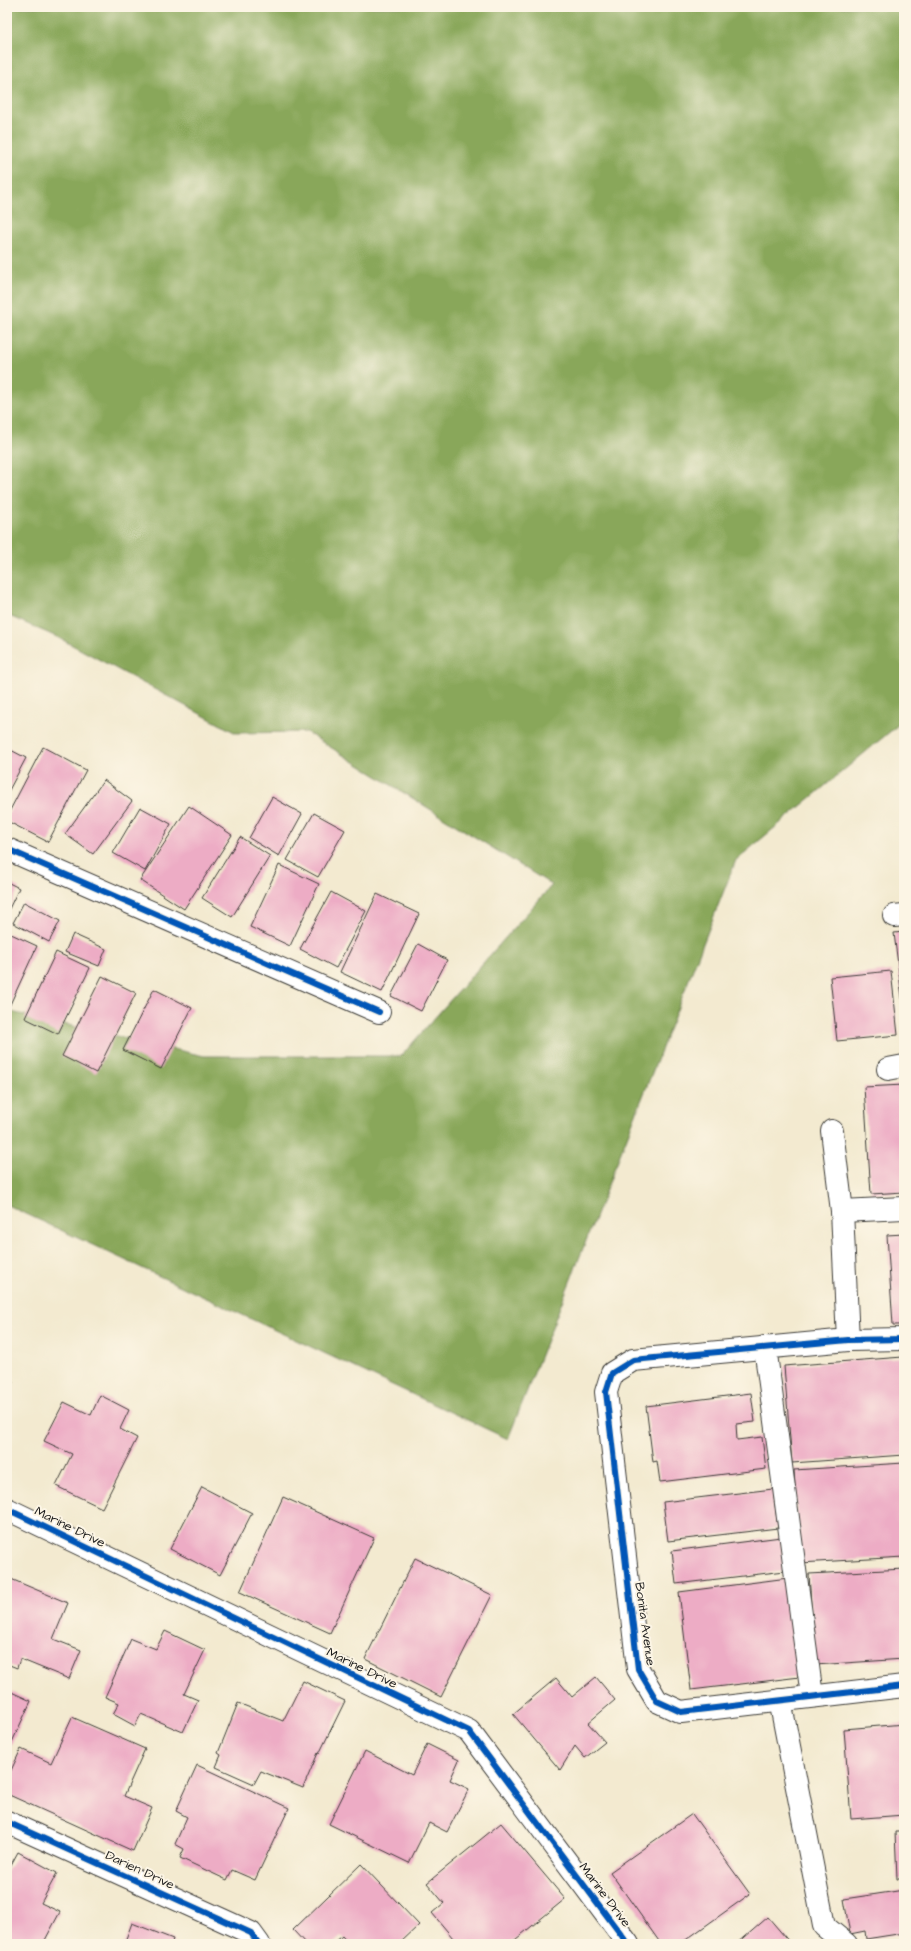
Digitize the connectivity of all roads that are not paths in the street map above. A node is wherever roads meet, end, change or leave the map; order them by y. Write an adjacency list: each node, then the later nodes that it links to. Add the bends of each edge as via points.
1 (7, 849): 2 (street)
2 (379, 1012)
3 (832, 1131): 5 (street)
4 (904, 1208): 5 (street)
5 (842, 1211): 7 (street)
6 (904, 1339): 7 (street)
7 (848, 1340): 8 (street)
8 (765, 1347): 11 (street); 12 (street, Bonita Avenue, via 633,1360 612,1373 606,1392 638,1669 657,1702 681,1712)
9 (7, 1509): 15 (street, Marine Drive, via 469,1731)
10 (904, 1686): 11 (street, Bonita Avenue)
11 (812, 1696): 12 (street, Bonita Avenue)
12 (780, 1700): 16 (street, via 824,1926)
13 (7, 1822): 14 (street, Darien Drive, via 250,1933)
14 (259, 1944)
15 (628, 1944)
16 (846, 1944)

